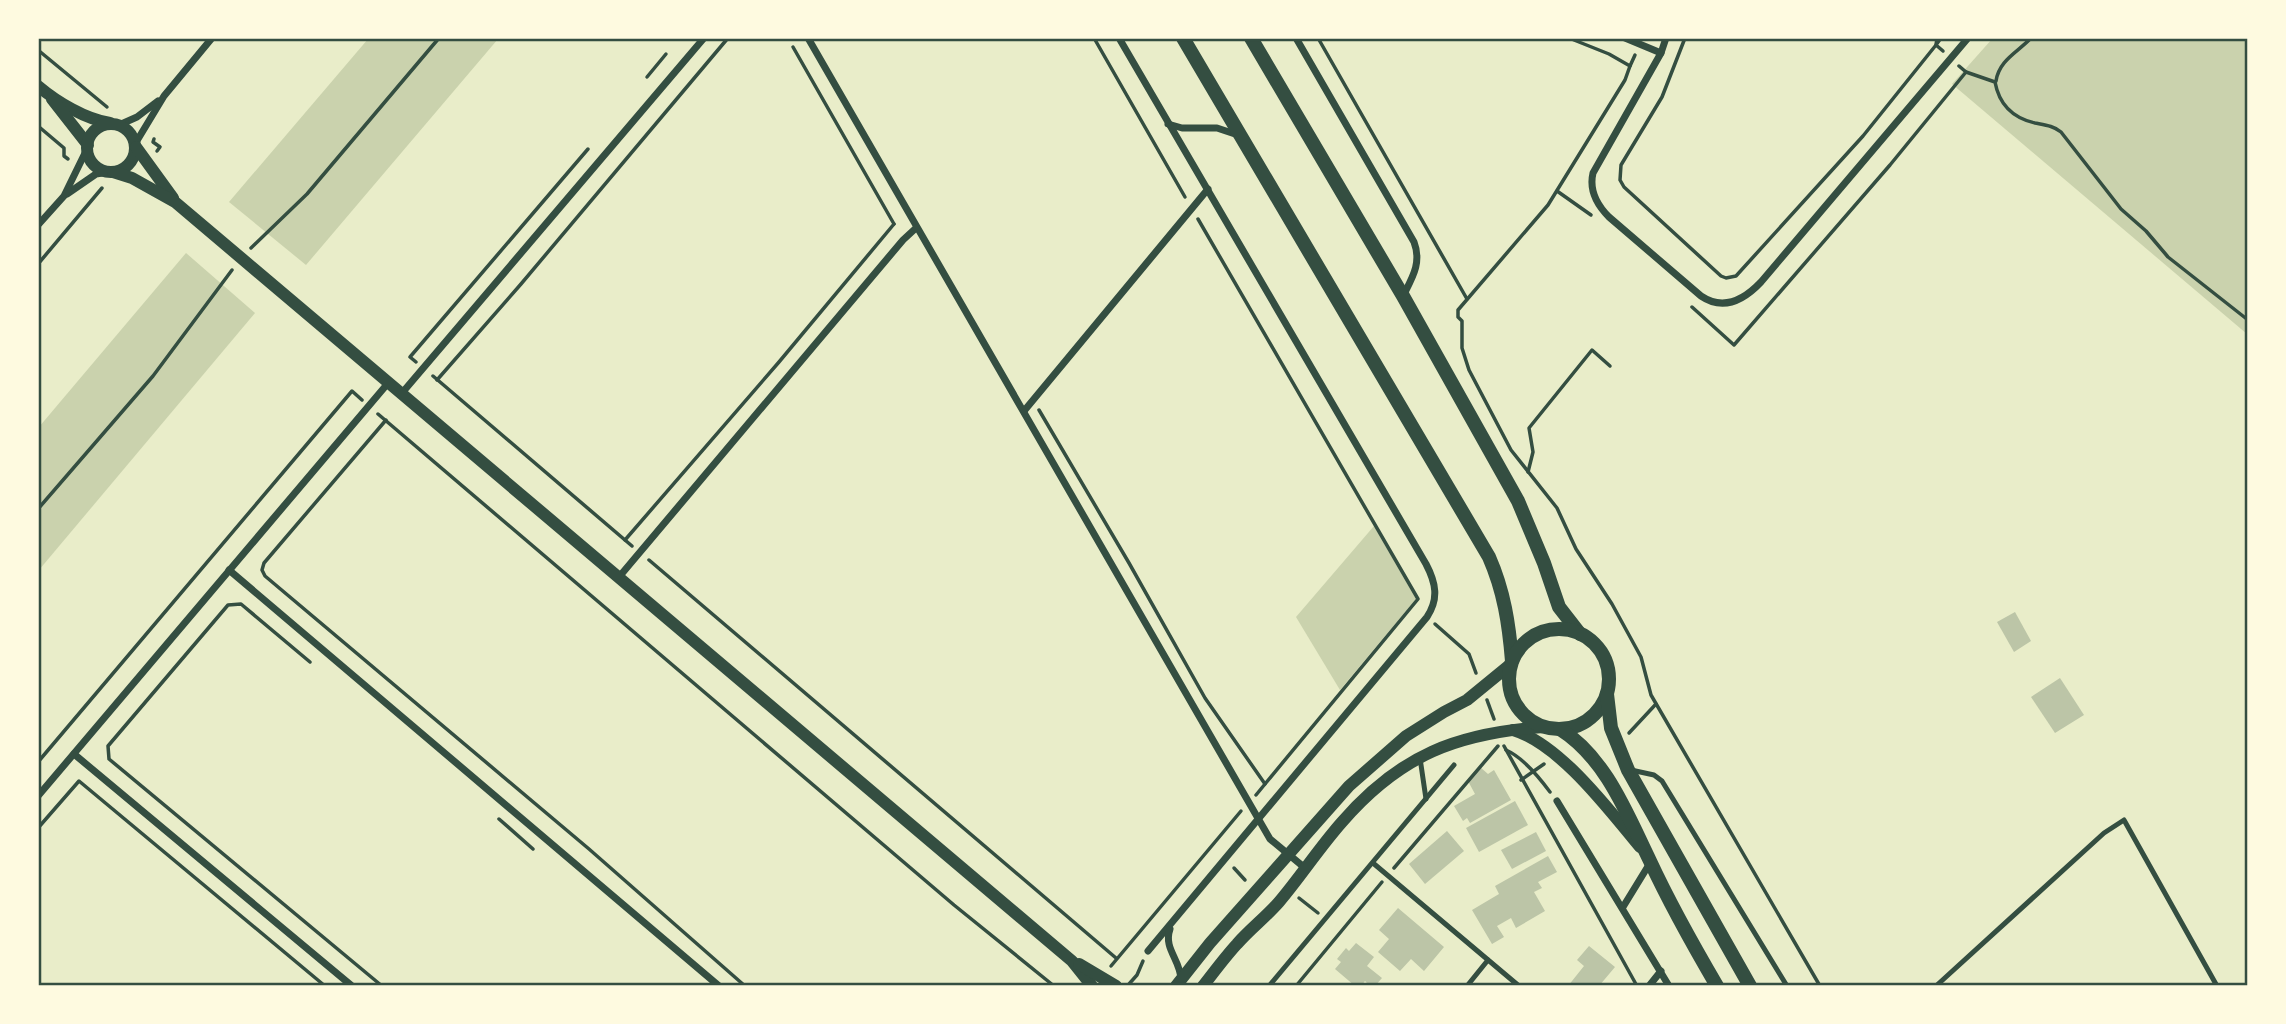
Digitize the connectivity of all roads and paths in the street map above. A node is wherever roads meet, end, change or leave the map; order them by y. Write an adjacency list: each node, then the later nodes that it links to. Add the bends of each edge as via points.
1 (212, 38): 28 (street)
2 (439, 38): 46 (path, via 307,194)
3 (704, 38): 57 (street)
4 (728, 38): 20 (path, via 438,380 625,540 894,224)
5 (808, 38): 45 (street)
6 (1094, 38): 43 (path)
7 (1119, 38): 31 (street)
8 (1183, 38): 33 (main road)
9 (1251, 38): 49 (main road)
10 (1296, 38): 49 (street, via 1415,242 1417,264)
11 (1318, 38): 50 (path)
12 (1570, 38): 24 (path)
13 (1625, 38): 19 (street)
14 (1667, 38): 22 (street)
15 (1685, 38): 16 (path, via 1662,97 1621,165 1620,180 1726,278 1736,276 1845,156)
16 (1939, 38)
17 (1968, 38): 22 (street, via 1761,282 1743,298 1728,303 1713,302 1697,292 1605,214 1592,190 1597,165)
18 (2029, 39): 26 (path, via 2006,60)
19 (1641, 44): 22 (street); 24 (path)
20 (793, 47)
21 (38, 50): 29 (path)
22 (1661, 53)
23 (666, 54): 25 (path)
24 (1630, 66): 50 (path, via 1548,205)
25 (647, 77)
26 (1996, 82): 51 (path, via 2007,109 2062,132 2126,215 2146,230 2168,257); 52 (path, via 1966,72 1734,345)
27 (43, 90): 30 (street, via 89,117); 35 (street)
28 (164, 96): 30 (street, via 137,117); 34 (street)
29 (111, 110)
30 (116, 124): 34 (street, via 128,130); 35 (street, via 96,129)
31 (1168, 124): 33 (street, via 1217,128); 40 (street)
32 (38, 126): 37 (path, via 64,148 64,156)
33 (1239, 135): 67 (main road, via 1489,557 1508,618)
34 (135, 145): 38 (street, via 129,164); 42 (street)
35 (88, 147): 38 (street, via 94,164); 41 (street)
36 (588, 149): 53 (path)
37 (72, 163)
38 (111, 172): 41 (street, via 96,174); 42 (street)
39 (102, 188): 47 (path)
40 (1208, 189): 43 (street); 84 (street, via 1434,583 1435,599 1427,617)
41 (64, 196): 44 (street)
42 (176, 202): 55 (street)
43 (1192, 209): 58 (street); 78 (path, via 1418,599)
44 (38, 225)
45 (916, 228): 59 (street); 64 (street)
46 (264, 235)
47 (38, 264)
48 (223, 282): 61 (path, via 153,376)
49 (1403, 296): 65 (main road, via 1518,501 1559,607)
50 (1467, 299): 60 (path, via 1458,310 1465,361 1511,450)
51 (2248, 320)
52 (1725, 337)
53 (410, 356)
54 (1610, 366): 60 (path, via 1592,350 1529,428 1533,452)
55 (389, 382): 57 (street); 63 (street)
56 (352, 391): 75 (path)
57 (402, 393): 64 (street)
58 (1033, 400): 59 (street); 78 (path, via 1205,698)
59 (1024, 411): 82 (street)
60 (1528, 472): 119 (path, via 1557,508 1576,549 1612,604 1641,657 1656,704)
61 (38, 509)
62 (649, 560): 82 (path, via 1116,958)
63 (229, 570): 73 (street); 102 (street)
64 (619, 577): 96 (street)
65 (1580, 634): 67 (main road, via 1561,629 1543,632 1527,641); 68 (main road, via 1605,658)
66 (310, 662): 101 (path, via 241,604 228,605 108,746 109,759)
67 (1512, 662): 69 (main road, via 1510,687 1517,705); 87 (street, via 1467,700 1391,747)
68 (1607, 694): 71 (main road, via 1592,717); 77 (main road, via 1611,728)
69 (1544, 727): 70 (street); 71 (main road)
70 (1510, 729): 74 (street, via 1461,740); 88 (street, via 1531,738 1568,766)
71 (1560, 729): 88 (main road, via 1601,768)
72 (1502, 742): 91 (path)
73 (74, 754): 79 (street); 100 (street)
74 (1420, 758): 80 (lane); 90 (street, via 1363,798)
75 (38, 762)
76 (1454, 765): 80 (lane)
77 (1628, 770): 117 (main road); 118 (lane, via 1662,781)
78 (1265, 784): 82 (path)
79 (38, 796)
80 (1426, 799): 89 (lane)
81 (1557, 801): 92 (street); 113 (path, via 1533,771 1506,750)
82 (1249, 802): 84 (street)
83 (499, 819): 86 (path)
84 (1259, 820): 87 (street, via 1270,839); 93 (street)
85 (38, 828): 99 (path, via 79,781)
86 (533, 849)
87 (1288, 854): 90 (street); 98 (street)
88 (1648, 859): 92 (street); 116 (main road)
89 (1373, 863): 91 (lane); 109 (lane)
90 (1305, 868): 108 (street)
91 (1388, 875): 95 (lane); 110 (path)
92 (1623, 907): 97 (street)
93 (1176, 917): 94 (street); 98 (street, via 1167,942 1180,969)
94 (1148, 951): 107 (path)
95 (1488, 960): 111 (lane); 112 (lane)
96 (1072, 961): 105 (street); 106 (street)
97 (1661, 971): 114 (street); 115 (street)
98 (1178, 983)
99 (325, 985)
100 (352, 985)
101 (382, 985)
102 (719, 985)
103 (745, 985): 104 (path, via 265,576 264,563 386,420 954,905)
104 (1055, 985)
105 (1092, 985)
106 (1116, 985)
107 (1127, 985)
108 (1203, 985)
109 (1269, 985)
110 (1296, 985)
111 (1467, 985)
112 (1520, 985)
113 (1637, 985)
114 (1649, 985)
115 (1669, 985)
116 (1717, 985)
117 (1751, 985)
118 (1787, 985)
119 (1820, 985)
120 (1936, 985): 121 (lane, via 2124,820)
121 (2217, 985)

